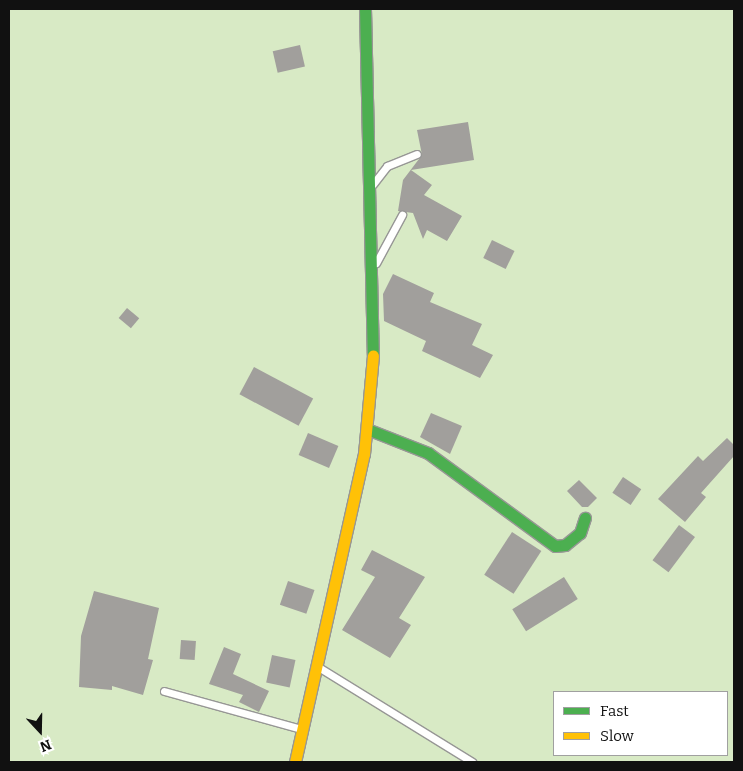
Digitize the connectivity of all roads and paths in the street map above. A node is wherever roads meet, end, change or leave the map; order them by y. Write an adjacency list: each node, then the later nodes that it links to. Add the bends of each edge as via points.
1 (365, 9): 3 (street)
2 (417, 154): 3 (lane, via 387,166)
3 (368, 190): 5 (street)
4 (402, 215): 5 (lane)
5 (370, 273): 6 (street, via 373,375)
6 (367, 429): 7 (street, via 428,453 555,546 565,545 580,533); 8 (street)
7 (585, 518)
8 (320, 667): 10 (street); 12 (lane)
9 (164, 691): 10 (lane)
10 (303, 729): 11 (street)
11 (295, 762)
12 (472, 762)

